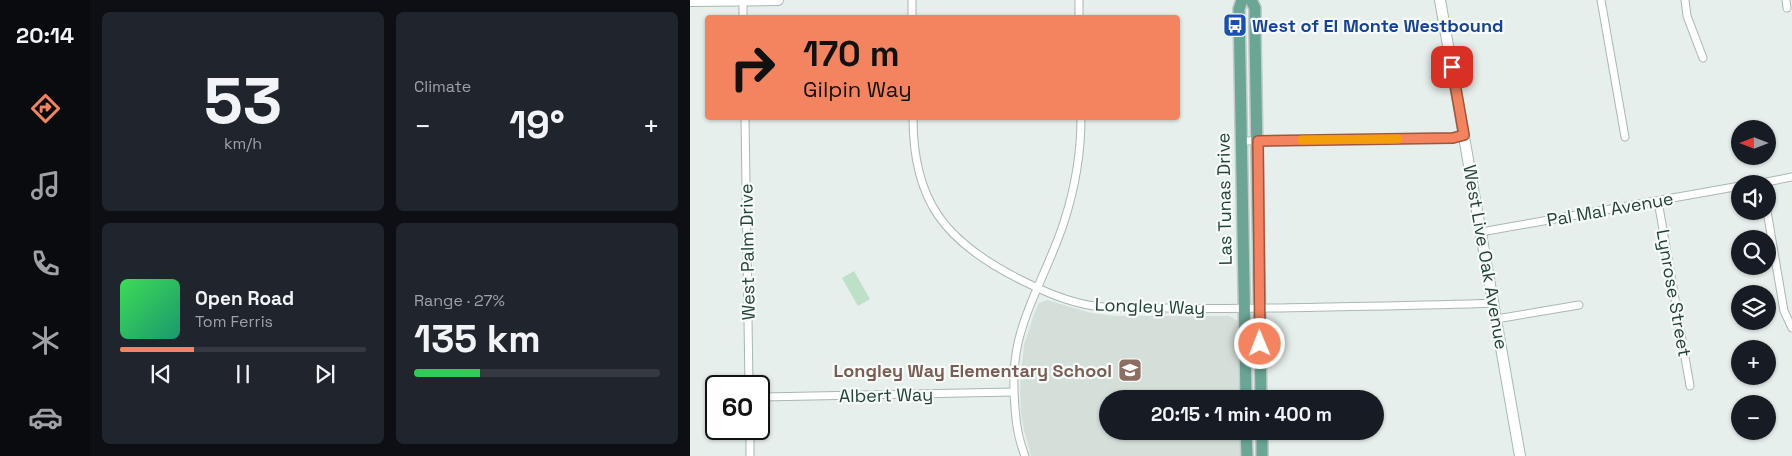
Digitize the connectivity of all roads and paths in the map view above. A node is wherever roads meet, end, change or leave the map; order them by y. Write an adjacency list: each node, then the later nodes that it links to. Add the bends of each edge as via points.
1 (743, 0): 2 (street); 11 (street); 13 (street)
2 (778, 0)
3 (912, 0): 14 (street)
4 (1079, 0): 15 (street)
5 (1242, 0): 22 (main road, Las Tunas Drive, via 1239,6)
6 (1251, 0): 23 (main road, Las Tunas Drive, via 1255,8)
7 (1440, 0): 20 (street, West Live Oak Avenue)
8 (1601, 0): 21 (street)
9 (1685, 0): 16 (street)
10 (1786, 0): 12 (street)
11 (690, 1)
12 (1788, 8)
13 (744, 15)
14 (912, 15)
15 (1079, 15)
16 (1703, 58)
17 (745, 120): 37 (street, West Palm Drive)
18 (913, 120): 30 (street, Longley Way, via 920,180 942,222 958,240 980,256)
19 (1081, 120): 30 (street, via 1080,153 1072,193)
20 (1464, 135): 23 (street, via 1453,138); 29 (street, West Live Oak Avenue)
21 (1625, 137)
22 (1241, 141): 23 (street); 33 (main road, Las Tunas Drive)
23 (1258, 141): 34 (main road, Las Tunas Drive)
24 (1792, 177): 25 (street)
25 (1776, 180)
26 (1731, 188): 27 (street, Pal Mal Avenue)
27 (1658, 201): 29 (street, Pal Mal Avenue); 38 (street, Lynrose Street)
28 (1768, 220): 36 (street, via 1784,311)
29 (1480, 232): 31 (street, West Live Oak Avenue)
30 (1038, 289): 33 (street, Longley Way, via 1092,305 1117,308); 41 (street, via 1018,343)
31 (1493, 304): 34 (street, Longley Way); 35 (street, West Live Oak Avenue)
32 (1579, 305): 35 (street)
33 (1244, 308): 34 (street, Longley Way); 39 (main road, Las Tunas Drive)
34 (1259, 308): 40 (main road, Las Tunas Drive)
35 (1496, 319): 50 (street, West Live Oak Avenue)
36 (1792, 328)
37 (749, 375)
38 (1690, 386)
39 (1246, 390)
40 (1261, 390)
41 (1013, 392): 42 (street, Albert Way); 47 (street)
42 (770, 397)
43 (750, 440): 46 (street)
44 (1246, 440): 48 (main road)
45 (1262, 440): 49 (main road)
46 (750, 456)
47 (1025, 456)
48 (1247, 456)
49 (1262, 456)
50 (1520, 456)

